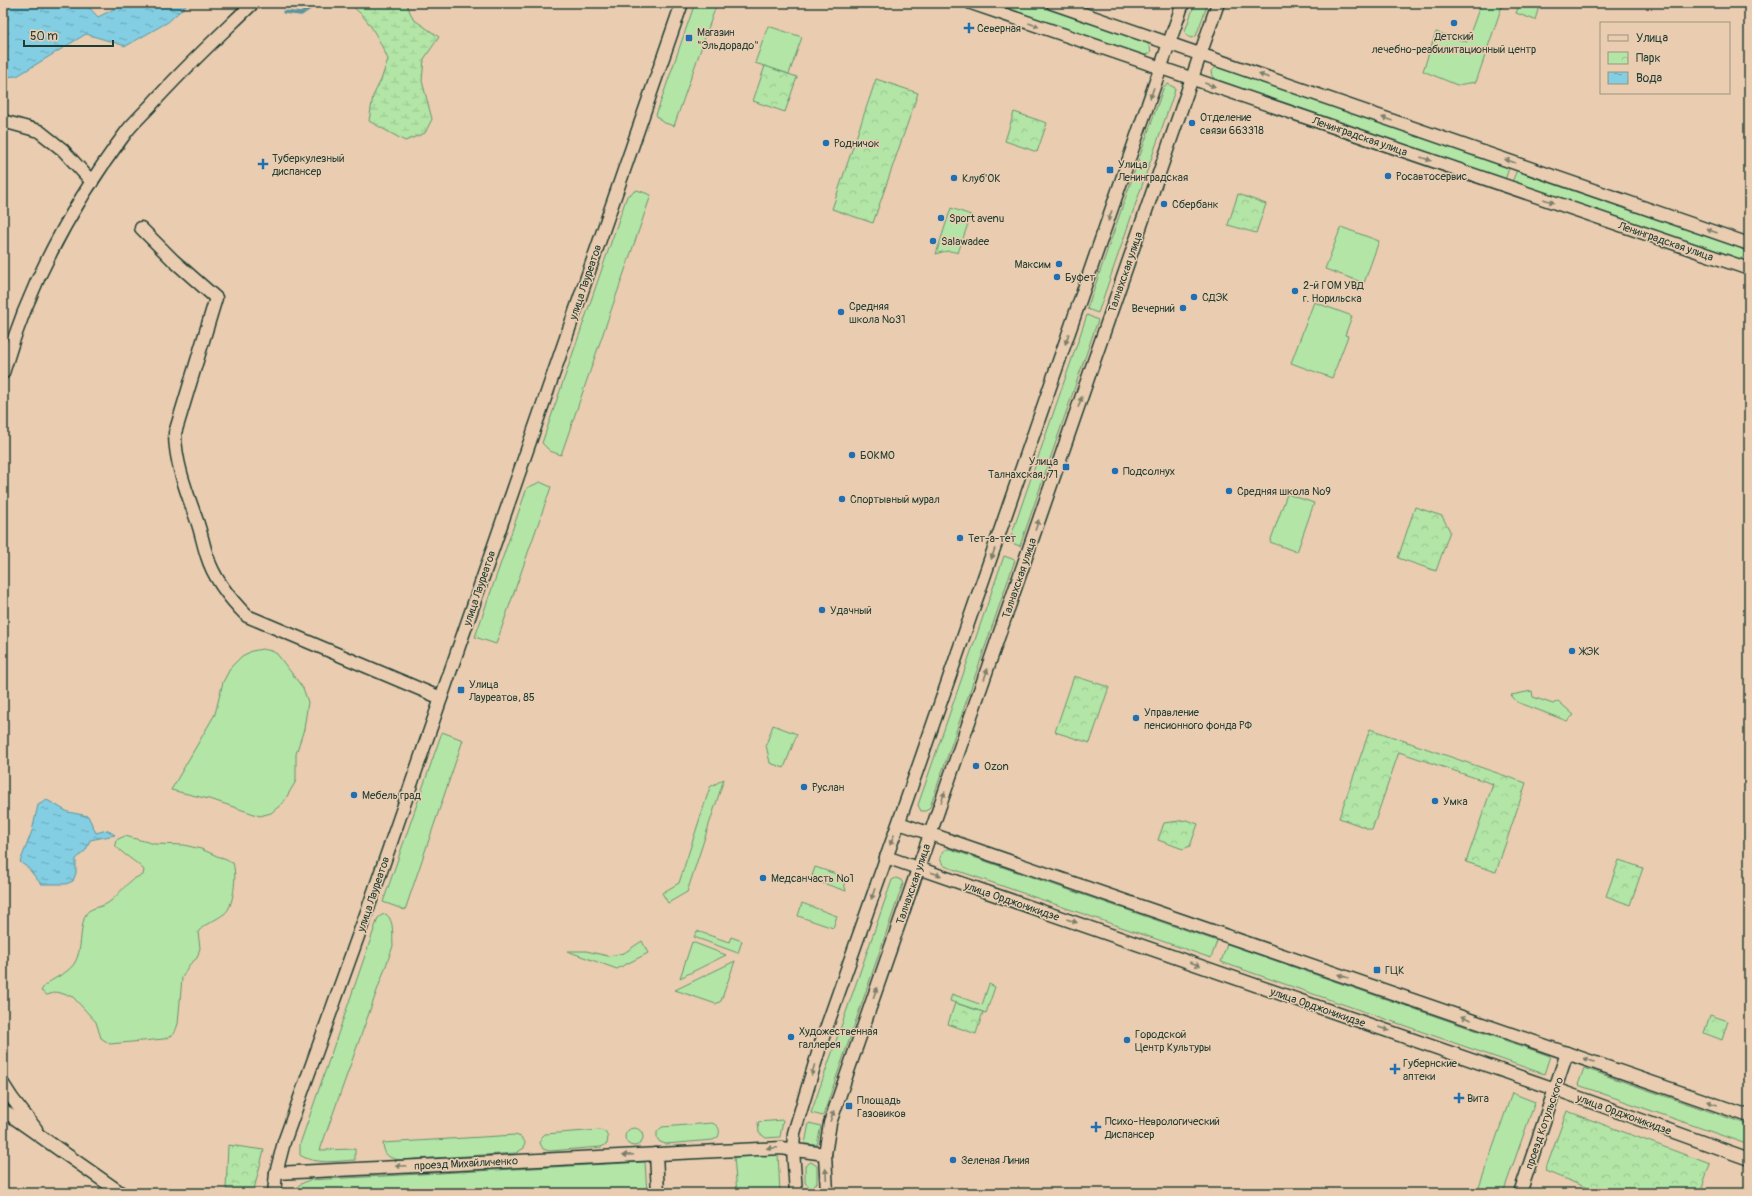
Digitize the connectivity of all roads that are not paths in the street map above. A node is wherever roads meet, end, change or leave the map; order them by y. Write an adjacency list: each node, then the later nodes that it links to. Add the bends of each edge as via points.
1 (253, 3): 12 (street, via 189,65 128,130)
2 (682, 3): 17 (street, улица Лауреатов)
3 (971, 3): 9 (street, Ленинградская улица, one-way to 9)
4 (1052, 3): 7 (street)
5 (1183, 3): 7 (street)
6 (1218, 3): 8 (street, Талнахская улица)
7 (1169, 43): 8 (street); 9 (street)
8 (1200, 54): 10 (street, Талнахская улица); 14 (street, one-way to 8)
9 (1160, 68): 10 (street, Ленинградская улица); 18 (street, one-way to 18)
10 (1192, 79): 15 (street, Ленинградская улица, one-way to 15); 19 (street, Талнахская улица, one-way to 10)
11 (3, 121): 12 (street, via 39,131 63,150)
12 (92, 182): 16 (street, via 57,240 30,296)
13 (141, 228): 17 (street, via 174,262 216,298 175,432 175,441 185,491 207,558 219,582 247,616)
14 (1749, 244)
15 (1749, 268)
16 (3, 373)
17 (441, 698): 32 (street, улица Лауреатов, via 284,1142)
18 (899, 823): 19 (street); 20 (street, one-way to 20)
19 (930, 834): 21 (street, Талнахская улица); 22 (street, one-way to 19)
20 (886, 857): 21 (street, улица Орджоникидзе); 28 (street, one-way to 28, via 822,1040 794,1133)
21 (918, 868): 24 (street, улица Орджоникидзе, one-way to 24); 30 (street, Талнахская улица, one-way to 21, via 830,1123)
22 (1567, 1053): 24 (street, проезд Котульского); 26 (street, one-way to 22)
23 (3, 1084): 27 (street)
24 (1555, 1089): 31 (street, улица Орджоникидзе); 38 (street, проезд Котульского)
25 (3, 1110): 27 (street)
26 (1749, 1116)
27 (45, 1139): 33 (street)
28 (793, 1150): 29 (street, проезд Михайличенко, one-way to 29, via 781,1148); 30 (street, проезд Михайличенко); 36 (street)
29 (656, 1154): 32 (street, проезд Михайличенко, one-way to 32); 35 (street)
30 (825, 1154): 37 (street, Талнахская улица, one-way to 30)
31 (1749, 1159)
32 (276, 1172): 34 (street, улица Лауреатов)
33 (121, 1193)
34 (274, 1193)
35 (658, 1193)
36 (796, 1193)
37 (827, 1193)
38 (1520, 1193)

